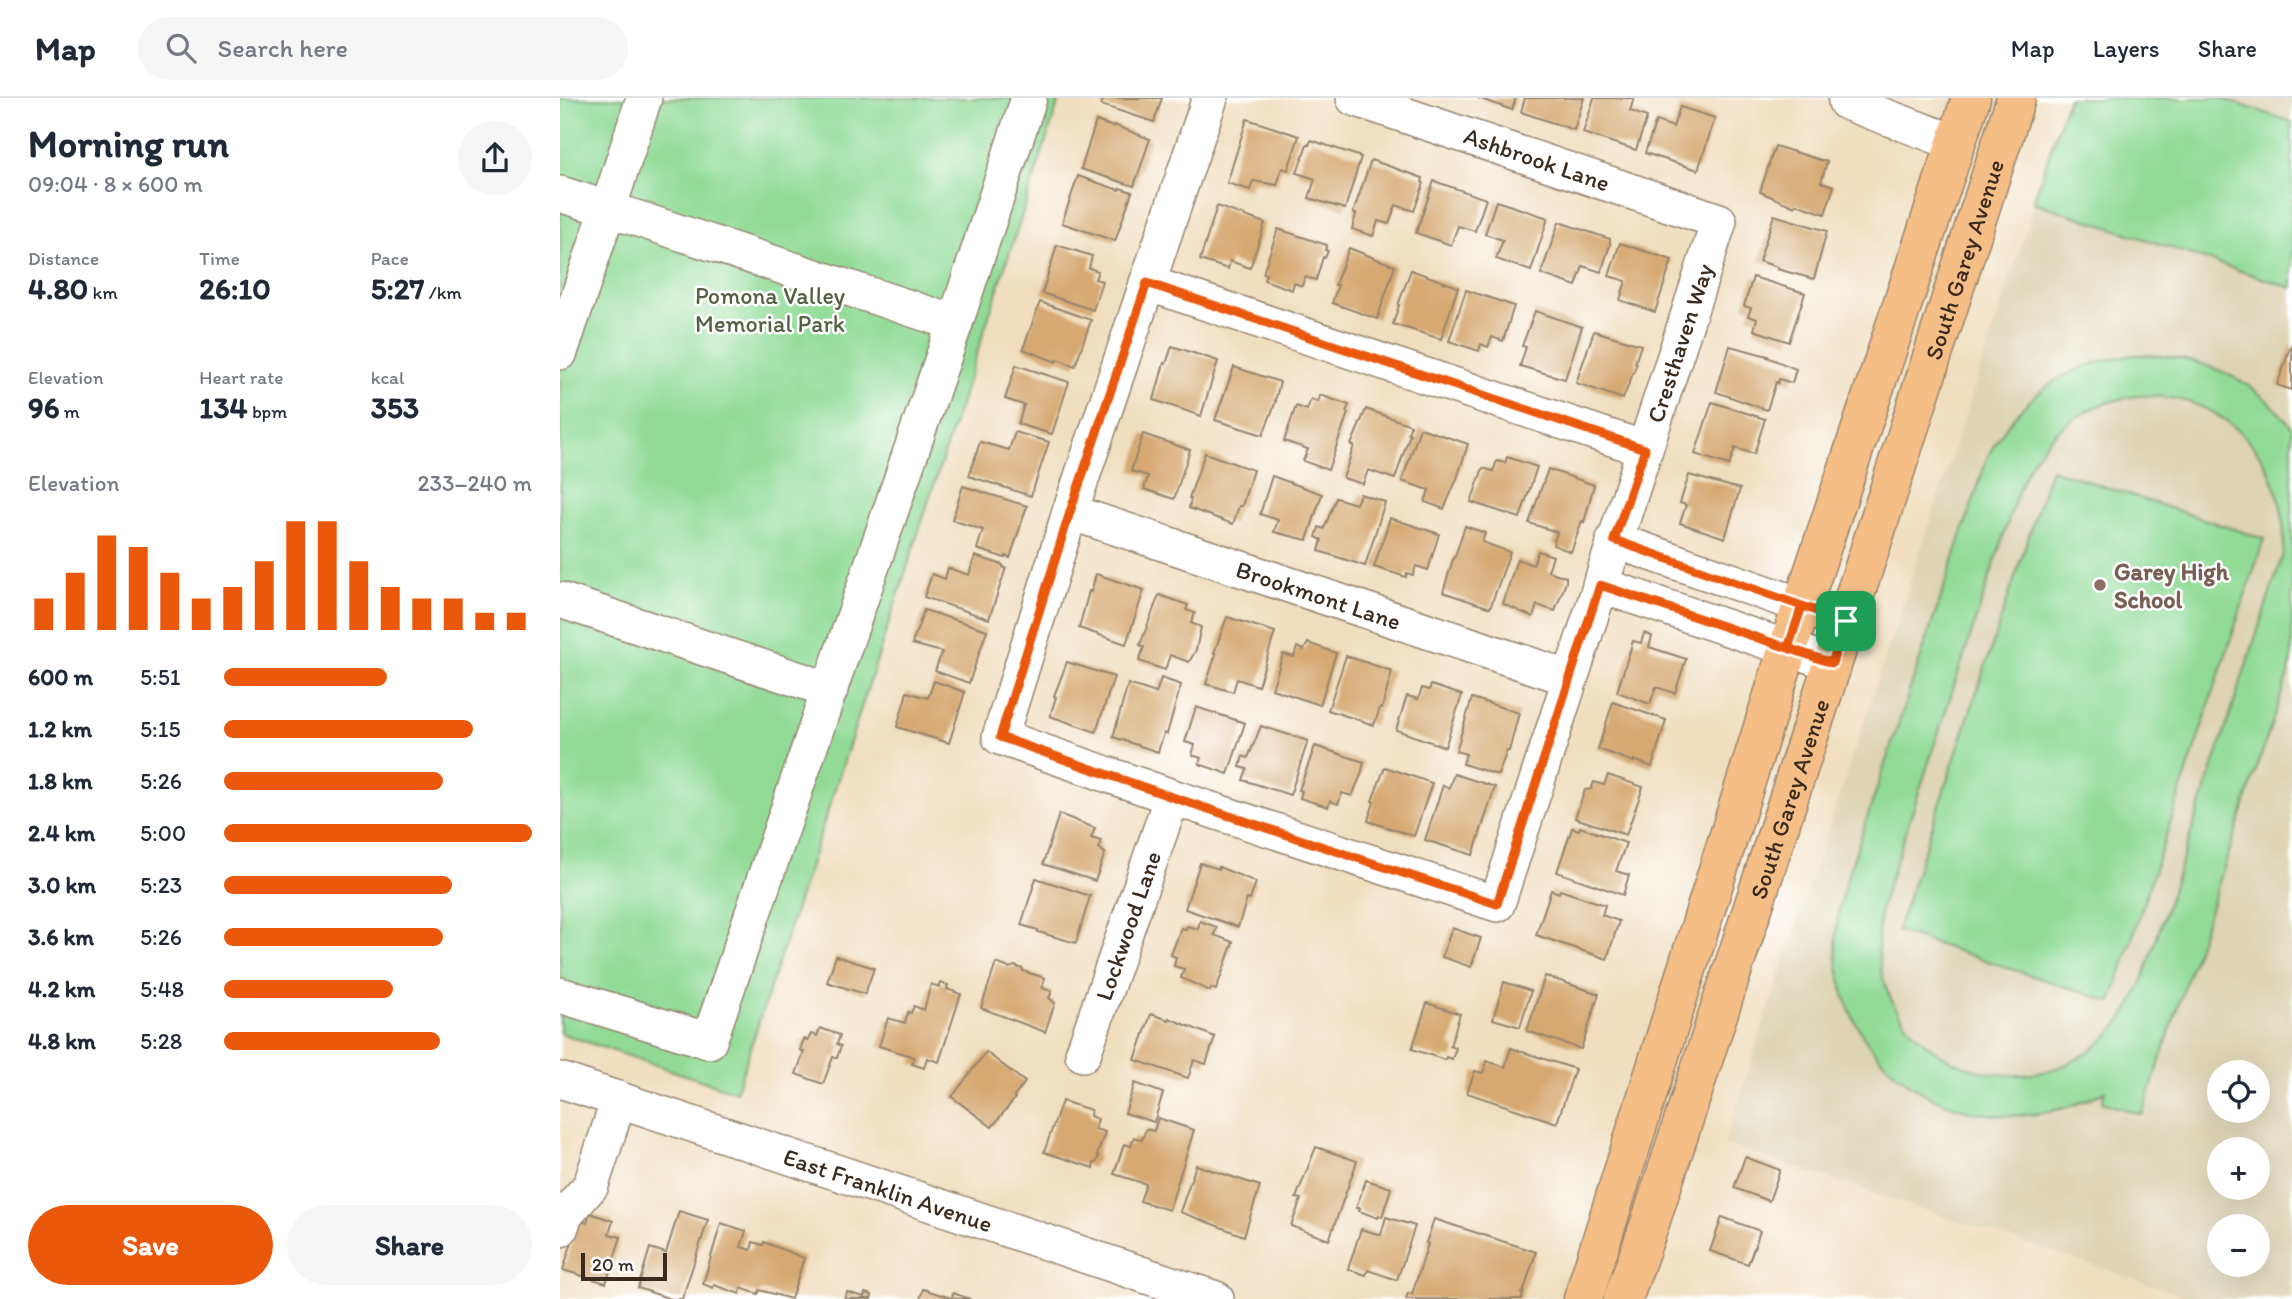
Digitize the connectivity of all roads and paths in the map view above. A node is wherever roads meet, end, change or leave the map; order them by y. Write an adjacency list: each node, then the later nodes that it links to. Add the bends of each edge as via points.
1 (644, 98): 10 (street)
2 (1029, 98): 13 (street)
3 (1210, 98): 12 (street)
4 (1354, 98): 11 (street, Ashbrook Lane)
5 (1848, 98): 8 (street, via 1846,102)
6 (1971, 98): 8 (main road, South Garey Avenue)
7 (2016, 98): 21 (main road, South Garey Avenue)
8 (1956, 143): 20 (main road, South Garey Avenue)
9 (560, 194): 10 (street)
10 (608, 209): 13 (street); 14 (street)
11 (1719, 220): 15 (street, Cresthaven Way)
12 (1147, 283): 15 (street); 16 (street)
13 (955, 323): 25 (street)
14 (560, 352)
15 (1645, 449): 17 (street, Cresthaven Way)
16 (1070, 512): 24 (street, Brookmont Lane); 26 (street, via 1000,737)
17 (1614, 540): 18 (street, Cresthaven Way); 20 (street)
18 (1600, 585): 22 (street); 24 (street, Cresthaven Way)
19 (560, 600): 25 (street)
20 (1802, 606): 21 (street); 22 (main road, South Garey Avenue)
21 (1846, 621): 23 (main road, South Garey Avenue)
22 (1788, 648): 23 (street); 34 (main road, South Garey Avenue)
23 (1832, 663): 32 (main road, South Garey Avenue)
24 (1569, 678): 26 (street, Cresthaven Way, via 1497,904)
25 (830, 690): 27 (street, via 709,1041)
26 (1172, 797): 28 (street, Lockwood Lane)
27 (560, 995)
28 (1083, 1054)
29 (560, 1080): 30 (street, East Franklin Avenue)
30 (620, 1099): 31 (street, via 591,1185 565,1215); 33 (street, East Franklin Avenue)
31 (560, 1229)
32 (1628, 1297)
33 (1216, 1299)
34 (1583, 1299)

